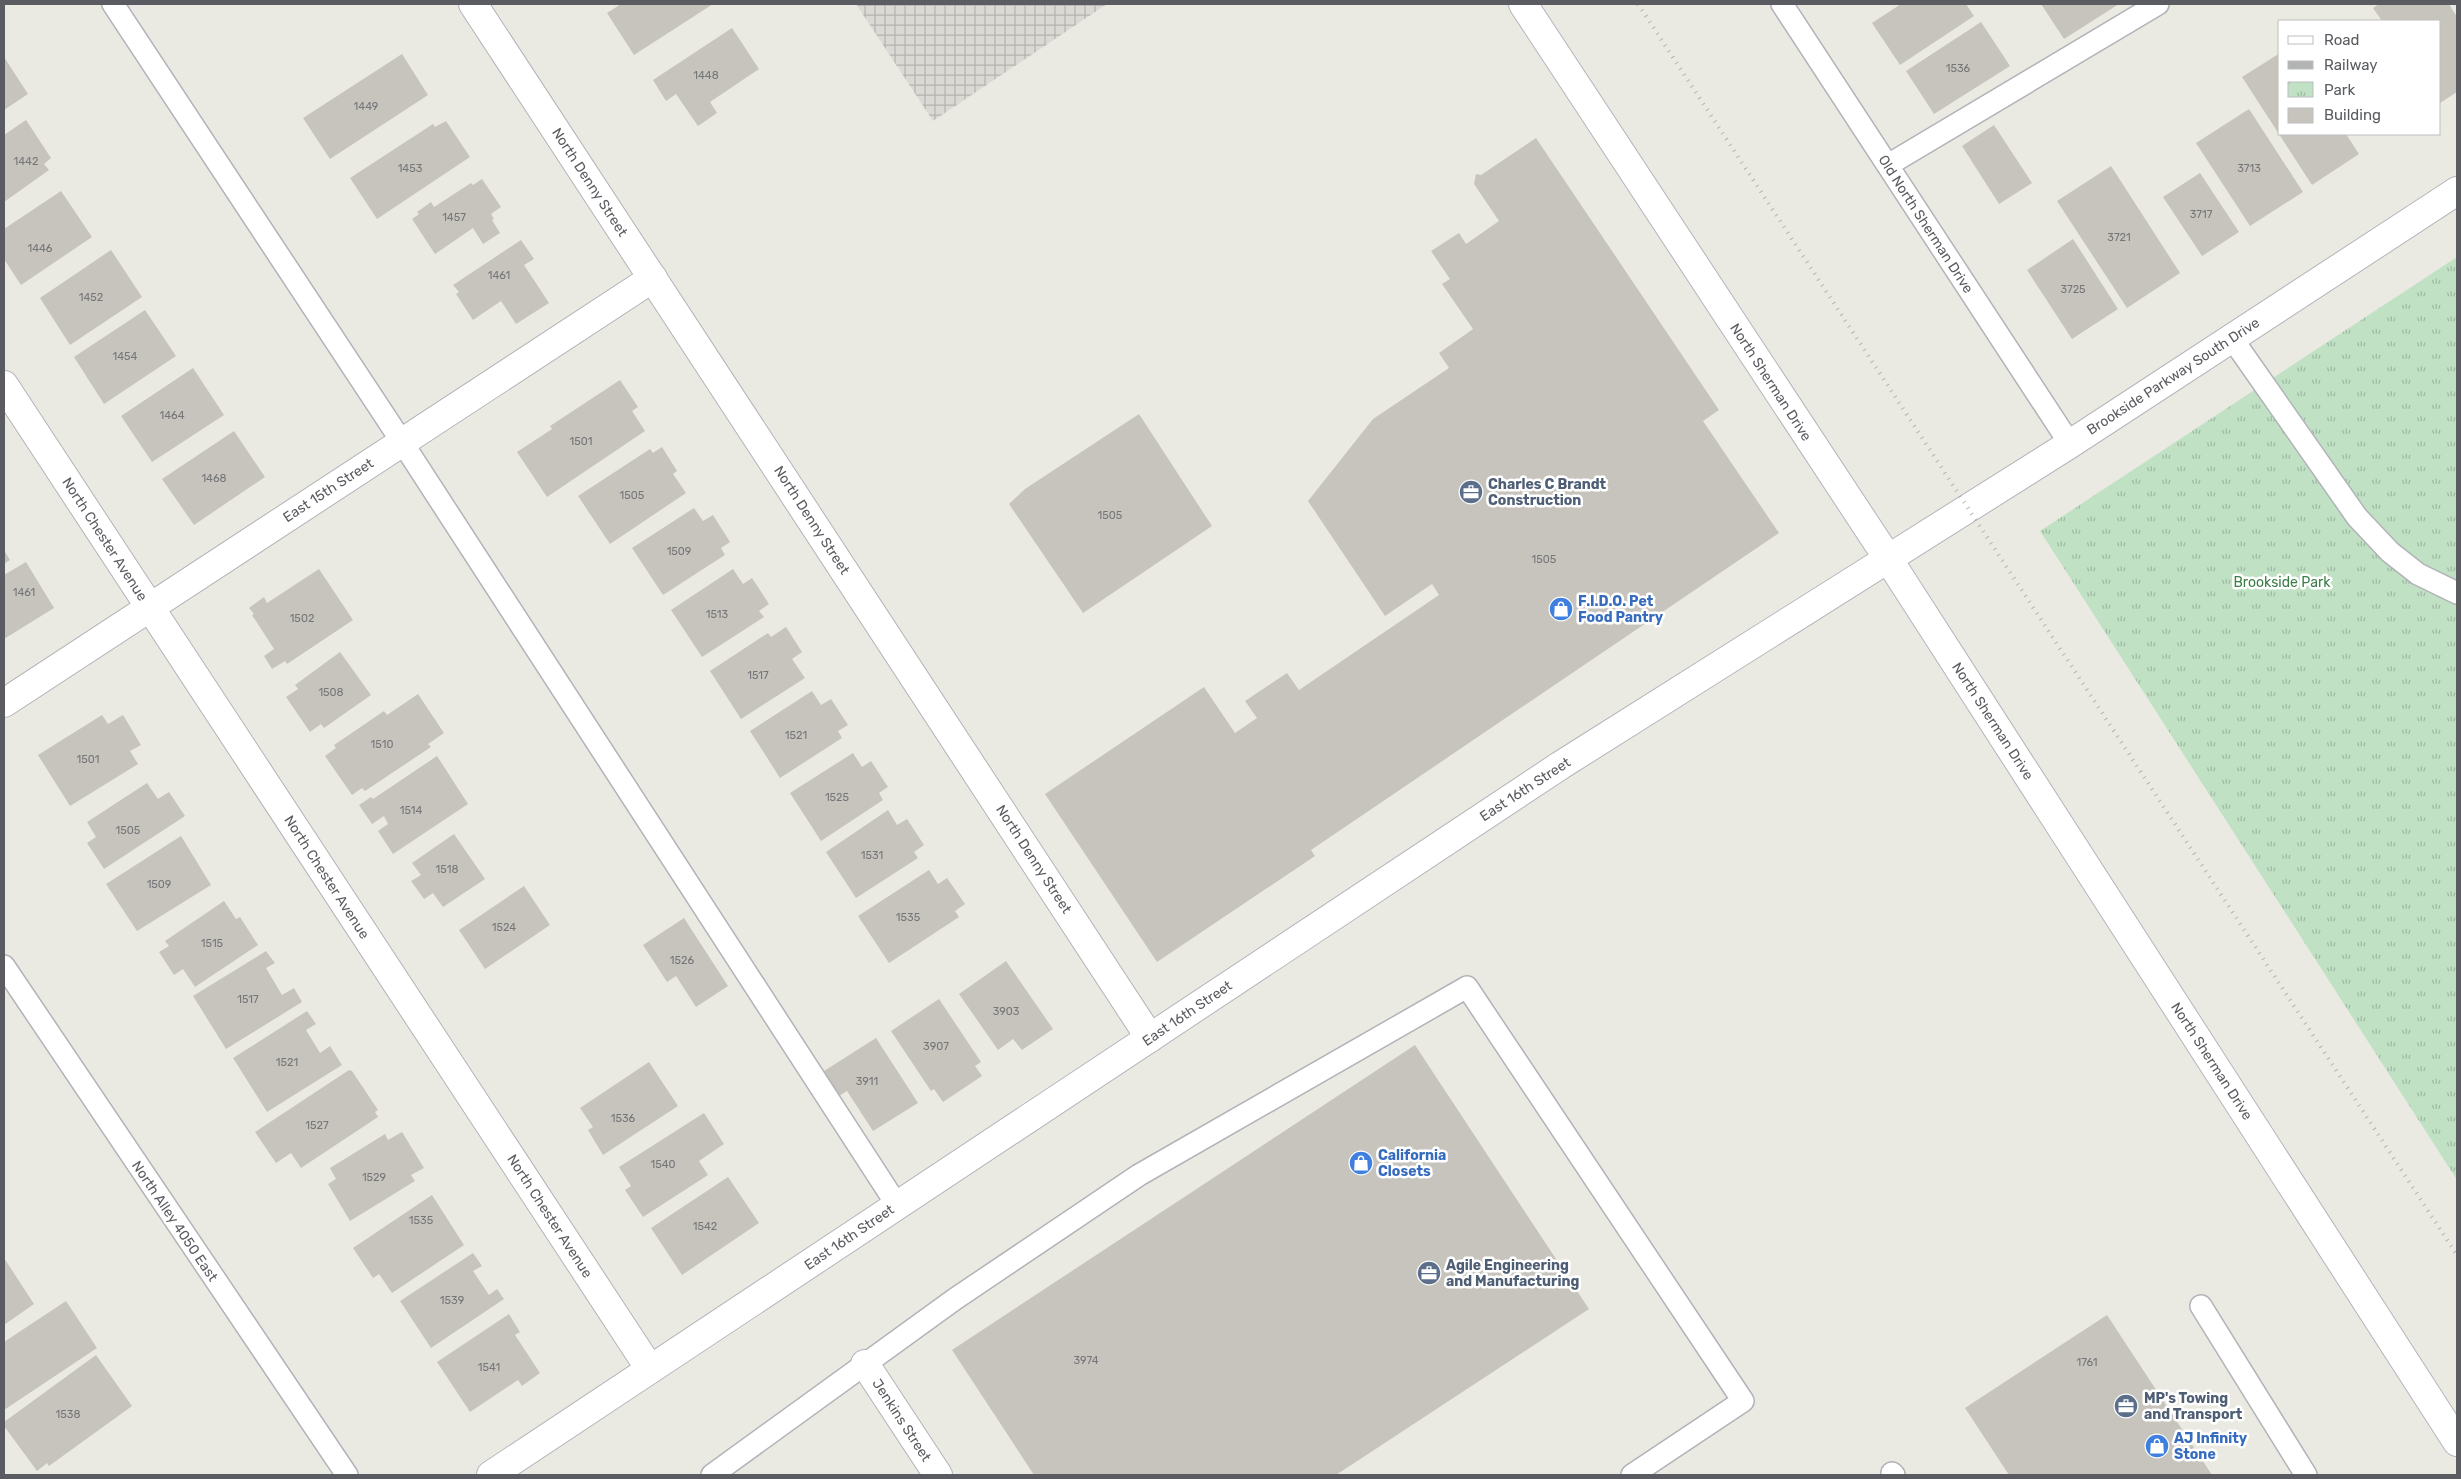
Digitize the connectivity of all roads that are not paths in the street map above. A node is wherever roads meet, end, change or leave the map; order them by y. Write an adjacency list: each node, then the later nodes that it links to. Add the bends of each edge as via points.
1 (113, 4): 11 (lane)
2 (473, 4): 8 (main road, North Denny Street)
3 (1523, 4): 13 (main road, North Sherman Drive)
4 (1782, 4): 6 (lane, Old North Sherman Drive)
5 (2144, 8): 6 (lane)
6 (1888, 165): 12 (lane, Old North Sherman Drive)
7 (2457, 191): 9 (main road, Brookside Parkway South Drive)
8 (653, 278): 11 (main road, East 15th Street); 18 (main road, North Denny Street)
9 (2231, 337): 12 (main road, Brookside Parkway South Drive); 14 (lane, via 2357,517 2390,552 2418,574)
10 (4, 385): 15 (main road, North Chester Avenue)
11 (402, 442): 15 (main road, East 15th Street); 19 (lane)
12 (2070, 444): 13 (main road, Brookside Parkway South Drive)
13 (1887, 557): 18 (main road, East 16th Street, via 1561,765); 23 (main road, North Sherman Drive)
14 (2457, 593)
15 (149, 606): 16 (main road, East 15th Street); 22 (main road, North Chester Avenue)
16 (4, 703)
17 (4, 966): 24 (lane, North Alley 4050 East)
18 (1150, 1038): 19 (main road, East 16th Street)
19 (897, 1206): 22 (main road, East 16th Street)
20 (2201, 1306): 29 (lane)
21 (865, 1364): 26 (lane); 27 (main road, Jenkins Street); 28 (lane, via 954,1299 1139,1175 1467,987 1743,1401)
22 (650, 1370): 25 (main road, East 16th Street)
23 (2457, 1442)
24 (347, 1475)
25 (491, 1475)
26 (712, 1475)
27 (938, 1475)
28 (1632, 1475)
29 (2306, 1475)

